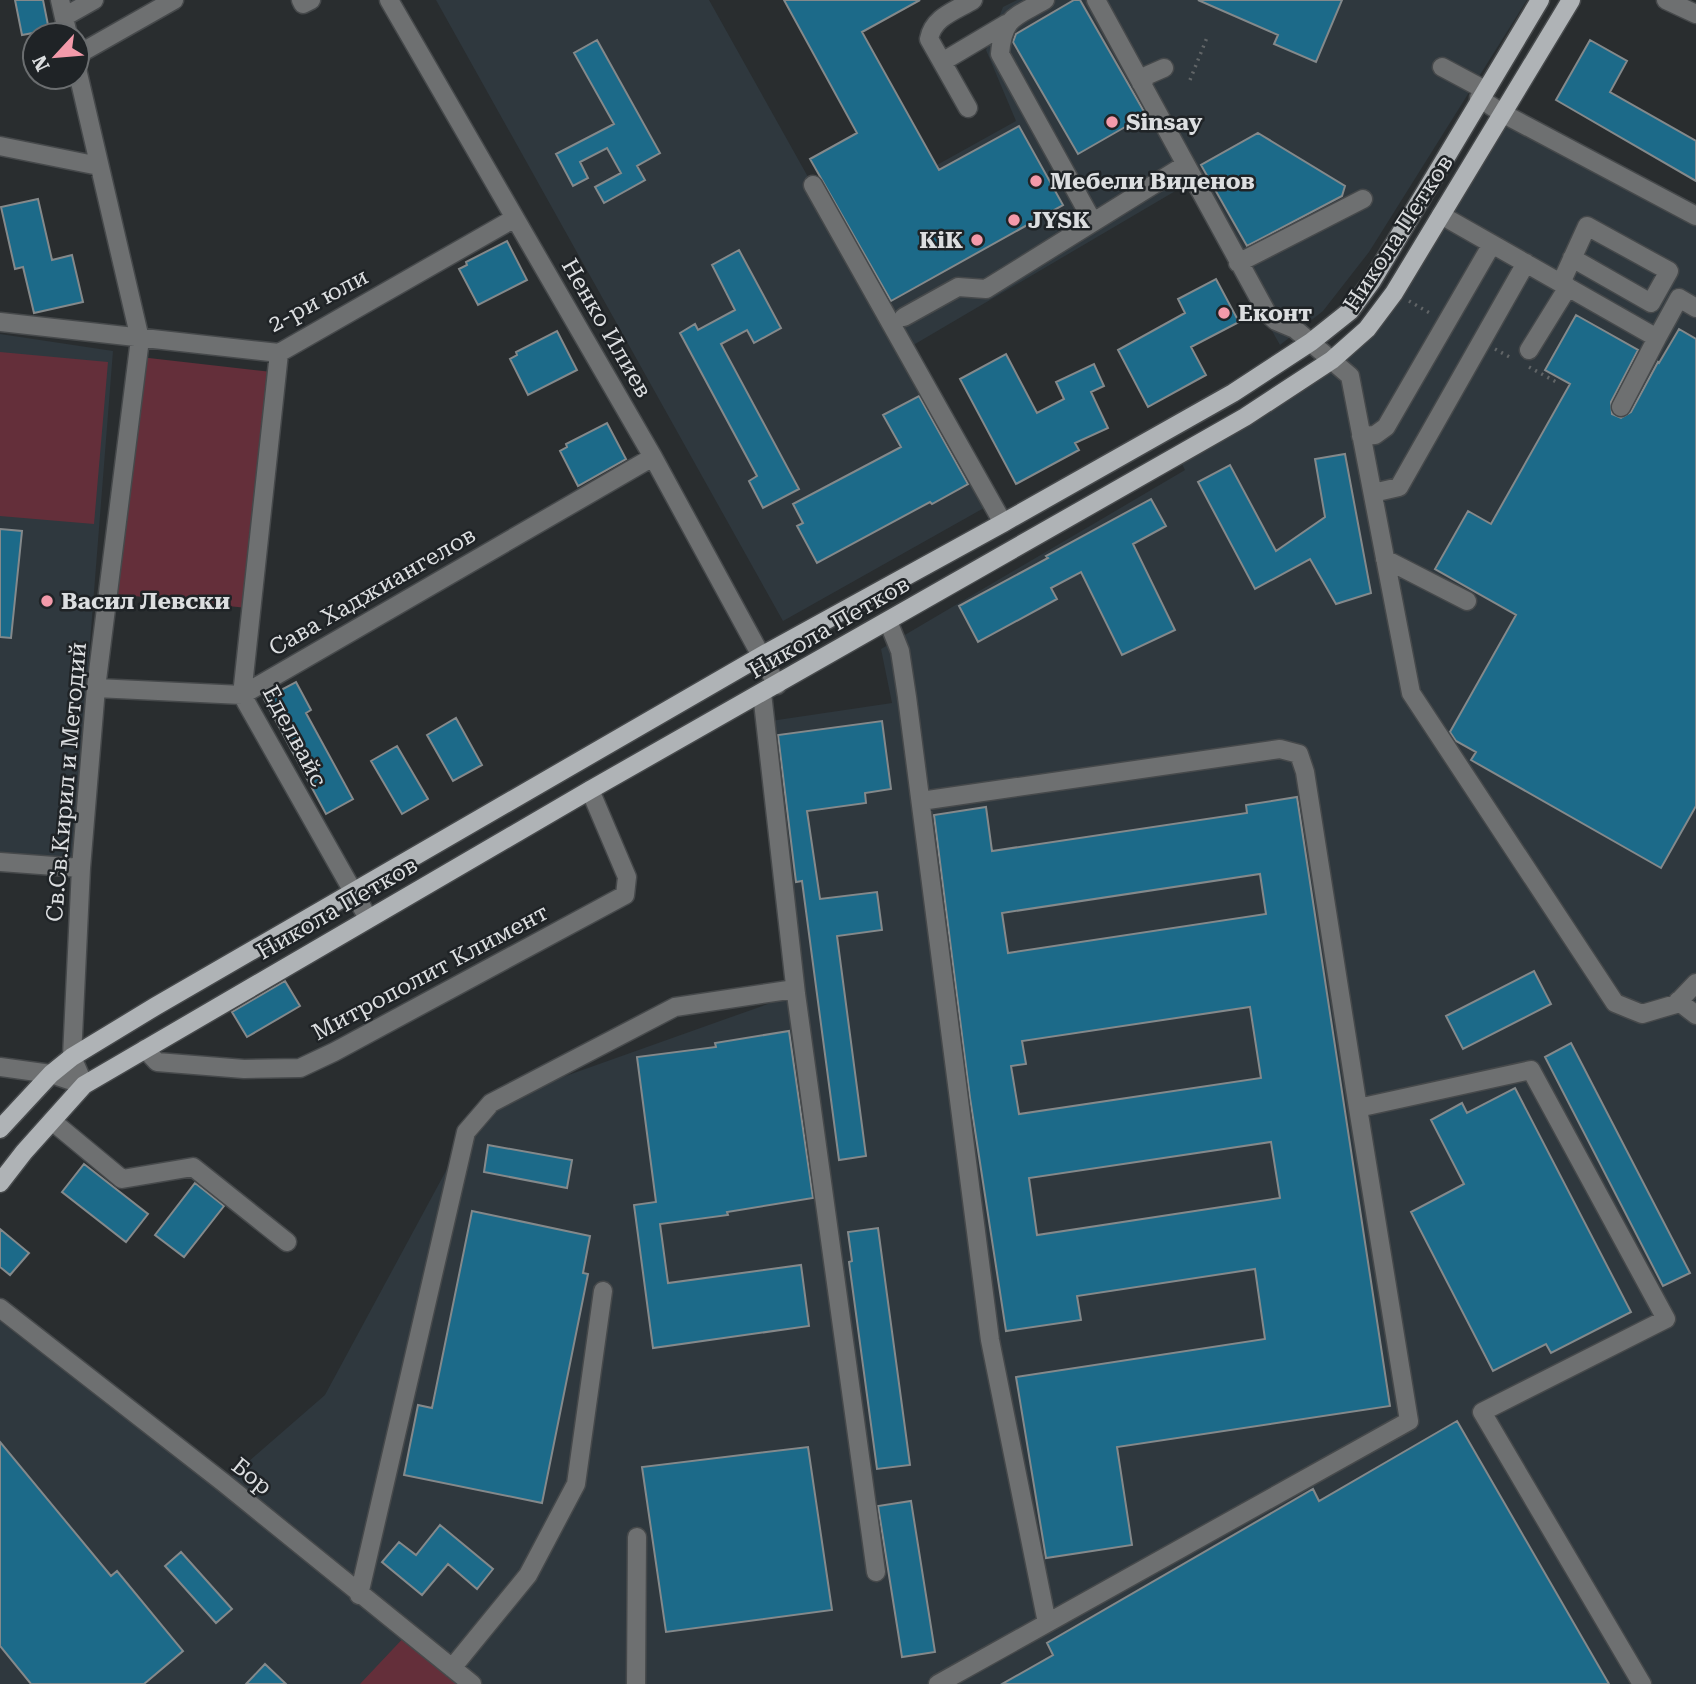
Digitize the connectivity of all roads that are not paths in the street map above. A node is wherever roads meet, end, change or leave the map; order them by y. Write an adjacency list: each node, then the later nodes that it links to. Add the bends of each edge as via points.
1 (94, 0): 12 (street)
2 (174, 0): 15 (street)
3 (301, 0): 4 (street, via 303,4)
4 (311, 0)
5 (388, 0): 31 (street, Ненко Илиев)
6 (973, 0): 16 (street, via 931,28 929,39)
7 (1045, 0): 14 (street)
8 (1096, 0): 19 (street)
9 (1540, 0): 21 (main road, Никола Петков)
10 (1571, 0): 23 (main road, Никола Петков)
11 (1666, 0): 13 (street)
12 (62, 8)
13 (1696, 15)
14 (1006, 24): 16 (street); 32 (street, via 1000,54)
15 (91, 47)
16 (942, 62): 22 (street)
17 (1442, 67): 21 (street)
18 (1164, 68): 19 (street)
19 (1141, 83): 25 (street)
20 (82, 91): 26 (street, Св.Св.Кирил и Методий)
21 (1482, 94): 23 (street); 43 (main road, Никола Петков, via 1372,281 1350,311)
22 (968, 108)
23 (1502, 113): 29 (main road, Никола Петков); 30 (street)
24 (0, 146): 26 (street)
25 (1185, 165): 32 (street); 35 (street)
26 (99, 166): 42 (street, Св.Св.Кирил и Методий)
27 (813, 186): 51 (street)
28 (1363, 199): 35 (street)
29 (1441, 215): 33 (street); 46 (main road, Никола Петков, via 1367,329)
30 (1696, 216)
31 (515, 218): 45 (street, 2-ри юли); 49 (street, Ненко Илиев)
32 (1093, 222): 39 (street, via 986,289 958,287)
33 (1492, 244): 36 (street); 48 (street, via 1386,427 1375,435)
34 (1572, 258): 34 (street, via 1587,226 1669,271 1651,303); 37 (street)
35 (1238, 263): 43 (street, via 1267,313)
36 (1526, 263): 37 (street); 50 (street, via 1399,487)
37 (1564, 285): 41 (street); 44 (street)
38 (1696, 308): 41 (street, via 1679,298)
39 (904, 317)
40 (0, 322): 42 (street, 2-ри юли)
41 (1657, 338): 47 (street)
42 (140, 339): 45 (street, 2-ри юли); 56 (street, Св.Св.Кирил и Методий)
43 (1311, 342): 46 (street); 51 (main road, Никола Петков, via 1233,393)
44 (1529, 351)
45 (279, 353): 58 (street, Еделвайс)
46 (1332, 360): 48 (street, via 1350,376); 54 (main road, Никола Петков, via 1245,417)
47 (1621, 407)
48 (1361, 436): 50 (street)
49 (653, 457): 55 (street, Ненко Илиев); 58 (street, Сава Хаджиангелов)
50 (1373, 494): 52 (street)
51 (1003, 523): 55 (main road, Никола Петков)
52 (1385, 559): 53 (street); 67 (street, via 1411,693 1615,1003 1642,1014)
53 (1466, 601)
54 (888, 621): 57 (main road, Никола Петков); 60 (street, via 900,651)
55 (761, 656): 57 (street, Ненко Илиев); 63 (main road, Никола Петков)
56 (96, 688): 58 (street); 62 (street, Св.Св.Кирил и Методий)
57 (770, 689): 59 (main road, Никола Петков); 66 (street)
58 (242, 695): 63 (street, Еделвайс)
59 (590, 790): 64 (main road, Никола Петков); 69 (street, Митрополит Климент, via 627,877 625,895 300,1068 158,1062)
60 (921, 801): 74 (street, via 1280,749 1299,754); 84 (street, via 989,1340)
61 (0, 862): 62 (street)
62 (81, 868): 70 (street, Св.Св.Кирил и Методий)
63 (354, 892): 64 (street, Еделвайс); 70 (main road, Никола Петков)
64 (368, 918): 69 (main road, Никола Петков)
65 (1696, 983): 67 (street)
66 (795, 989): 82 (street); 83 (street, via 675,1007 491,1103 466,1132)
67 (1678, 1002): 68 (street)
68 (1696, 1014)
69 (145, 1049): 73 (main road, Никола Петков)
70 (72, 1057): 72 (main road, Никола Петков); 73 (street, Св.Св.Кирил и Методий)
71 (0, 1067): 72 (street)
72 (51, 1073): 73 (street); 76 (main road, Никола Петков)
73 (84, 1085): 75 (main road, Никола Петков)
74 (1358, 1108): 84 (street, via 1409,1421); 89 (street, via 1531,1070 1666,1319 1482,1412)
75 (52, 1121): 77 (main road, Никола Петков); 78 (street, via 122,1179 192,1167)
76 (0, 1129)
77 (0, 1183)
78 (287, 1242)
79 (603, 1292): 85 (street, via 576,1484 527,1575)
80 (0, 1308): 83 (street, Бор)
81 (637, 1536): 87 (street)
82 (876, 1572)
83 (359, 1595): 85 (street, Бор)
84 (1047, 1623): 88 (street)
85 (452, 1668): 86 (street, Бор)
86 (471, 1684)
87 (636, 1684)
88 (938, 1684)
89 (1642, 1684)

